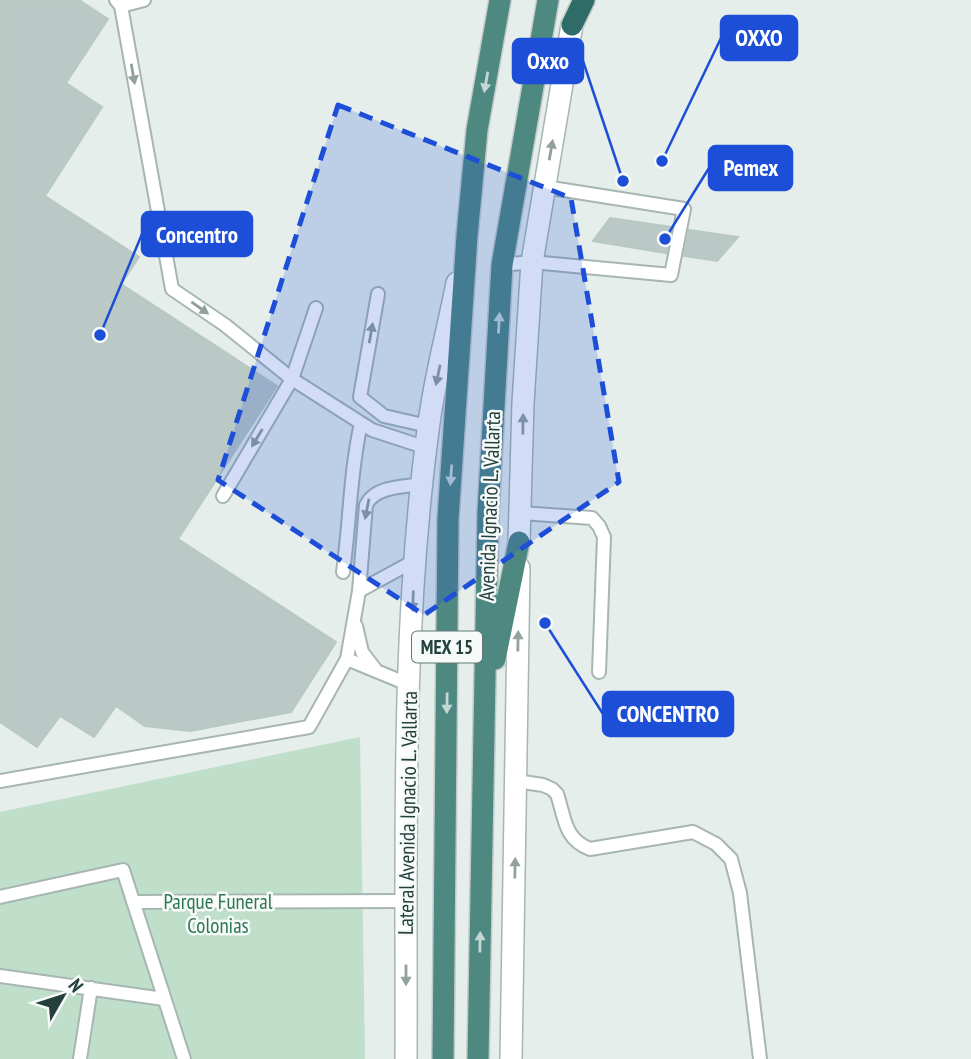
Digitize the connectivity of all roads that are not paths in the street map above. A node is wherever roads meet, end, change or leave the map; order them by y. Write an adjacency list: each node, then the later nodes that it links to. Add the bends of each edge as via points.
1 (144, 0): 5 (lane)
2 (548, 0): 11 (highway, Avenida Ignacio L. Vallarta / MEX 15)
3 (577, 0): 7 (highway)
4 (584, 0): 7 (highway)
5 (118, 3): 14 (lane, one-way to 14, via 172,289)
6 (498, 5): 9 (highway, Avenida Ignacio L. Vallarta / MEX 15, one-way to 9, via 477,130)
7 (572, 25): 8 (street, Avenida Ignacio L. Vallarta, one-way to 7)
8 (545, 187): 10 (street, Avenida Ignacio L. Vallarta); 10 (lane, via 684,209 671,275)
9 (467, 236): 16 (street, Lateral Avenida Ignacio L. Vallarta, one-way to 16); 42 (highway, Avenida Ignacio L. Vallarta / MEX 15, one-way to 42, via 448,519)
10 (532, 262): 11 (lane); 20 (street, Avenida Ignacio L. Vallarta, one-way to 10)
11 (502, 265): 30 (highway, Avenida Ignacio L. Vallarta / MEX 15, one-way to 11, via 488,513)
12 (378, 294): 16 (lane, one-way to 12, via 384,416 360,397)
13 (316, 308): 14 (lane)
14 (292, 379): 15 (lane); 19 (lane, one-way to 19)
15 (361, 424): 17 (lane); 23 (lane)
16 (429, 426): 17 (street, Lateral Avenida Ignacio L. Vallarta)
17 (427, 448): 18 (street, Lateral Avenida Ignacio L. Vallarta)
18 (423, 484): 22 (street, Lateral Avenida Ignacio L. Vallarta); 24 (lane, one-way to 24, via 370,496)
19 (223, 496)
20 (521, 513): 21 (street, Avenida Ignacio L. Vallarta); 28 (lane, via 592,518 600,526 604,537)
21 (519, 542): 30 (highway); 32 (street, one-way to 21)
22 (414, 561): 24 (lane); 29 (street, Lateral Avenida Ignacio L. Vallarta, one-way to 29)
23 (343, 572)
24 (359, 591): 25 (lane)
25 (354, 618): 26 (lane); 27 (lane, via 362,652)
26 (347, 659): 27 (lane); 31 (lane, via 309,727)
27 (379, 672): 29 (lane)
28 (600, 672)
29 (410, 685): 34 (street, Lateral Avenida Ignacio L. Vallarta)
30 (484, 709): 43 (highway, Avenida Ignacio L. Vallarta / MEX 15, one-way to 30)
31 (0, 780)
32 (516, 781): 44 (street, one-way to 32); 45 (lane, via 557,794 578,845 590,849 693,832 716,844 731,859 740,893)
33 (0, 897): 35 (lane, via 123,870)
34 (407, 901): 35 (lane); 41 (street, Lateral Avenida Ignacio L. Vallarta, one-way to 41)
35 (133, 902): 38 (lane)
36 (0, 975): 37 (lane)
37 (91, 988): 38 (lane); 39 (lane)
38 (164, 999): 40 (lane)
39 (80, 1059)
40 (184, 1059)
41 (406, 1059)
42 (443, 1059)
43 (478, 1059)
44 (511, 1059)
45 (760, 1059)

